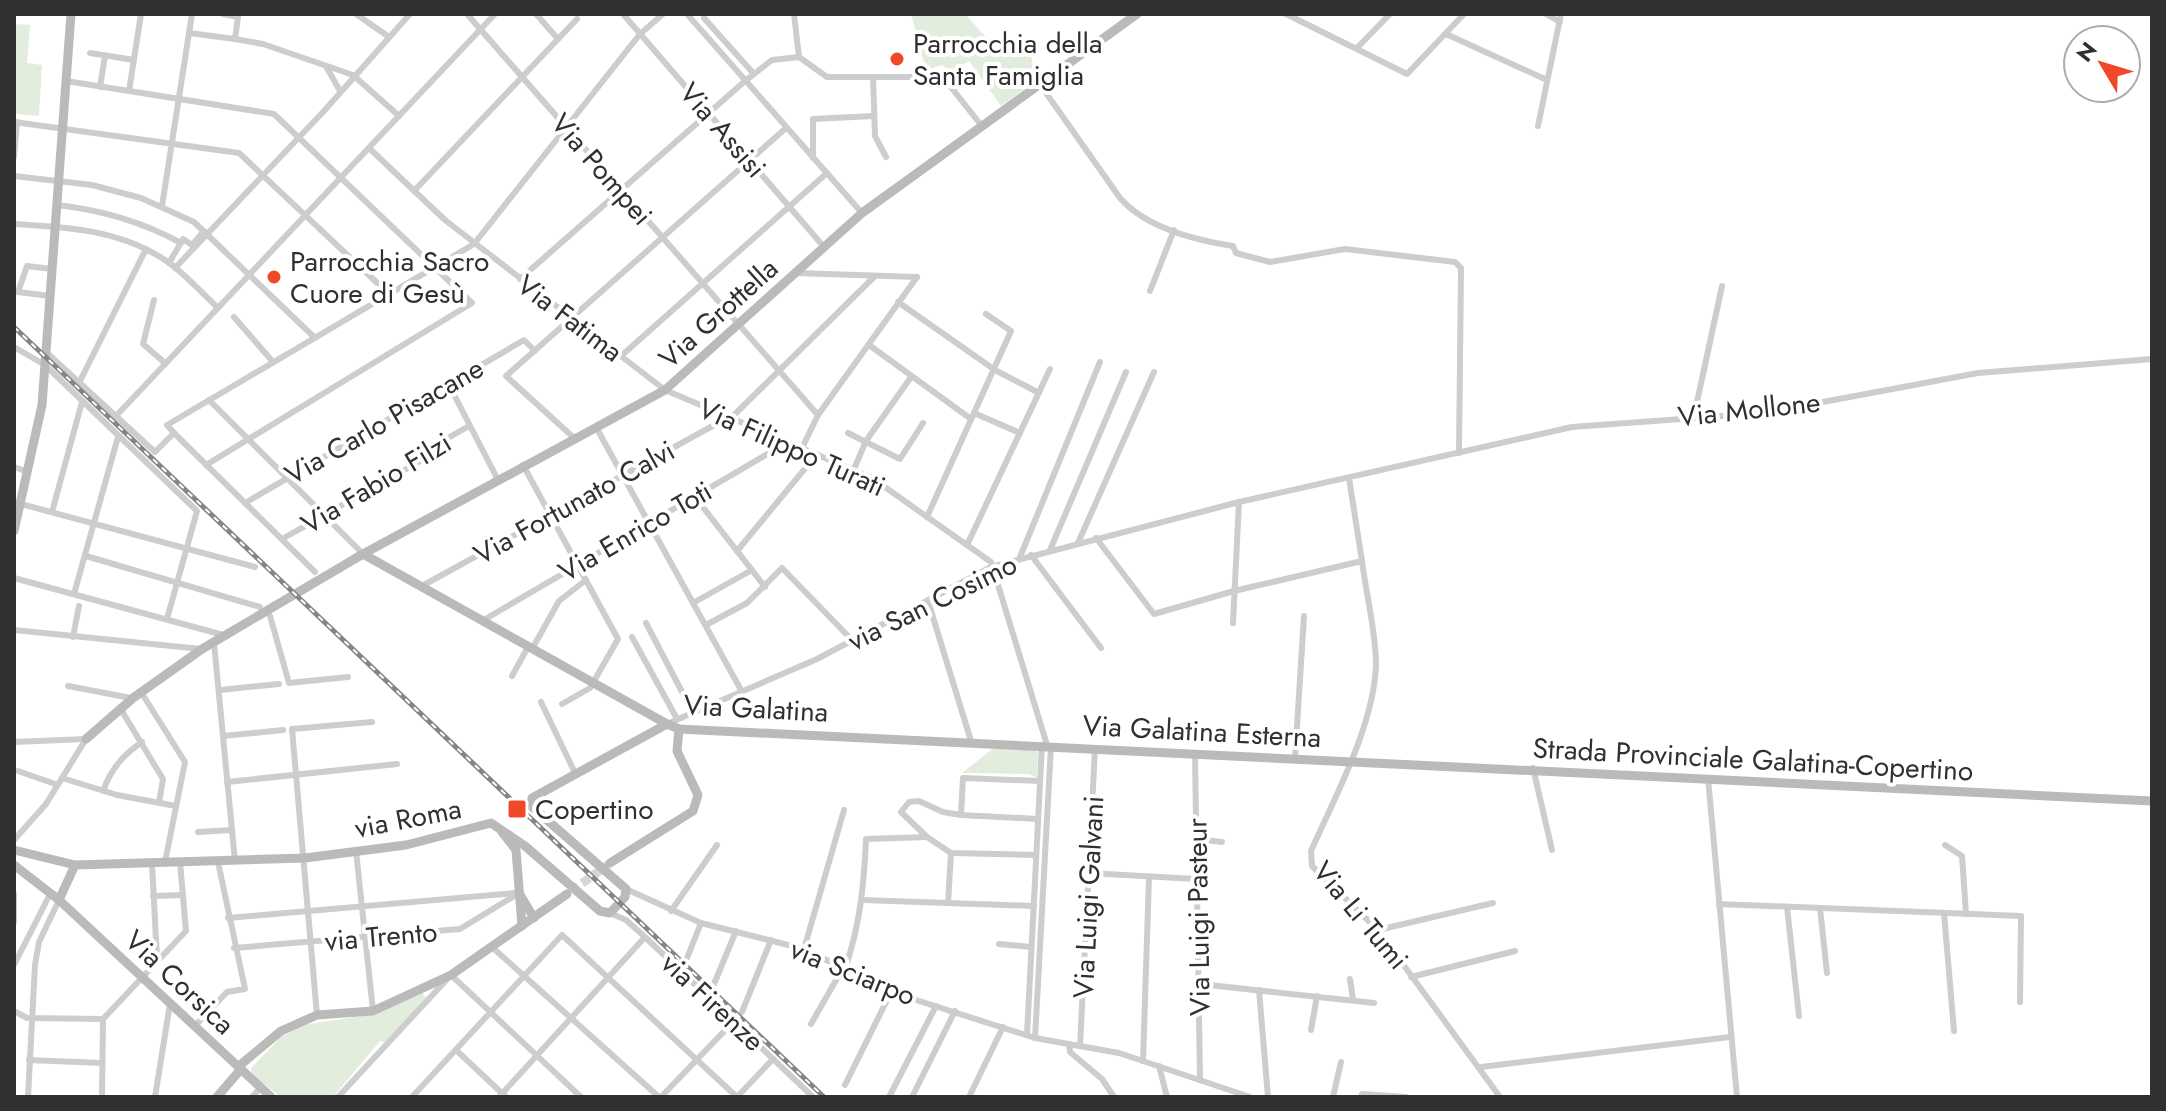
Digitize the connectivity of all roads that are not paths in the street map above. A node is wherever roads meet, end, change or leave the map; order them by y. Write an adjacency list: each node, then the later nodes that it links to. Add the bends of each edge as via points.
1 (71, 14): 42 (street)
2 (141, 14): 35 (street)
3 (192, 14): 25 (street)
4 (223, 14): 19 (street)
5 (356, 14): 28 (street)
6 (410, 14): 28 (street)
7 (467, 14): 24 (street, Via Pompei)
8 (495, 14): 24 (street)
9 (536, 14): 30 (street)
10 (623, 14): 26 (street, Via Assisi)
11 (663, 14): 26 (street)
12 (687, 14): 23 (street)
13 (794, 14): 34 (street)
14 (1137, 14): 44 (street, Via Grottella)
15 (1286, 14): 31 (street)
16 (1390, 14): 31 (street)
17 (1464, 14): 27 (street)
18 (1546, 14): 21 (street)
19 (238, 16): 29 (street)
20 (706, 16): 23 (street); 37 (street)
21 (1560, 18): 41 (street)
22 (577, 19): 30 (street)
23 (696, 24): 43 (street)
24 (480, 30): 39 (street, Via Pompei); 50 (street)
25 (189, 33): 29 (street); 48 (street)
26 (640, 34): 49 (street, Via Assisi); 56 (street)
27 (1446, 34): 31 (street, via 1407,74); 41 (street)
28 (389, 37): 38 (street)
29 (235, 39): 36 (street)
30 (558, 39): 39 (street)
31 (1357, 48)
32 (90, 53): 33 (street)
33 (105, 56): 35 (street); 45 (street)
34 (799, 57): 37 (street, via 772,60); 40 (street, via 827,77)
35 (134, 60): 46 (street)
36 (327, 68): 38 (street); 47 (street)
37 (754, 74): 43 (street)
38 (353, 75): 47 (street); 50 (street)
39 (523, 77): 56 (street, Via Pompei); 72 (street)
40 (873, 77): 51 (street); 53 (street, via 943,77)
41 (1547, 80): 55 (street)
42 (66, 81): 45 (street); 54 (street)
43 (745, 81): 49 (street); 57 (street)
44 (1039, 83): 53 (street, Via Grottella); 81 (street, via 1134,215)
45 (100, 87): 46 (street)
46 (129, 91): 48 (street)
47 (340, 91): 60 (street)
48 (178, 99): 60 (street, via 274,114); 61 (street)
49 (707, 113): 66 (street, Via Assisi); 73 (street)
50 (399, 116): 62 (street)
51 (874, 116): 58 (street, via 813,119); 64 (street, via 875,136)
52 (16, 122): 54 (street); 63 (street)
53 (981, 125): 77 (street, Via Grottella)
54 (62, 126): 61 (street); 71 (street)
55 (1538, 126)
56 (567, 128): 73 (street, Via Pompei); 85 (street)
57 (786, 128): 59 (street); 66 (street)
58 (813, 132): 59 (street); 65 (street)
59 (794, 137): 65 (street)
60 (299, 138): 69 (street); 70 (street)
61 (171, 142): 69 (street, via 239,153); 75 (street)
62 (369, 148): 70 (street); 72 (street, Via Fatima)
63 (14, 157)
64 (886, 157)
65 (813, 158): 67 (street)
66 (750, 161): 76 (street, Via Assisi); 83 (street)
67 (827, 173): 76 (street); 77 (street)
68 (14, 176): 71 (street)
69 (263, 176): 78 (street); 82 (street)
70 (341, 178): 78 (street); 89 (street)
71 (59, 180): 74 (street); 75 (street)
72 (414, 191): 85 (street, Via Fatima)
73 (621, 191): 83 (street, Via Pompei); 94 (street)
74 (57, 205): 80 (street); 84 (street, via 109,213)
75 (162, 206): 82 (street)
76 (790, 207): 86 (street, Via Assisi); 95 (street)
77 (862, 213): 86 (street, Via Grottella)
78 (306, 216): 92 (street); 99 (street)
79 (14, 224): 80 (street)
80 (55, 226): 87 (street, via 119,237); 90 (street)
81 (1174, 230): 98 (street); 147 (street, via 1270,262 1345,249 1455,262 1461,268)
82 (206, 233): 84 (street, via 192,245 183,239); 88 (street); 92 (street)
83 (662, 238): 95 (street, Via Pompei); 106 (street)
84 (181, 243): 88 (street)
85 (474, 244): 89 (street); 94 (street, Via Fatima)
86 (824, 247): 91 (street, Via Grottella)
87 (146, 249): 88 (street); 124 (street)
88 (172, 265): 103 (street)
89 (435, 268): 99 (street); 143 (street, via 472,303)
90 (52, 269): 97 (street, via 27,266); 100 (street)
91 (794, 273): 93 (street); 107 (street, Via Grottella)
92 (250, 275): 103 (street); 108 (street)
93 (875, 276): 102 (street, via 917,277); 120 (street, Via Fortunato Calvi)
94 (520, 279): 106 (street, Via Fatima)
95 (704, 284): 107 (street, Via Pompei); 112 (street)
96 (1722, 286): 133 (street)
97 (16, 291): 100 (street)
98 (1150, 291)
99 (390, 295): 108 (street)
100 (50, 296): 113 (street)
101 (154, 300): 117 (street, via 143,344)
102 (898, 302): 109 (street); 119 (street)
103 (218, 308): 117 (street)
104 (986, 314): 119 (street, via 1011,331)
105 (234, 317): 115 (street)
106 (571, 319): 111 (street); 112 (street, Via Fatima)
107 (739, 323): 120 (street, Via Pompei); 126 (street, Via Grottella)
108 (315, 338): 115 (street)
109 (869, 345): 123 (street); 130 (street)
110 (14, 347): 113 (street)
111 (535, 351): 125 (street, Via Carlo Pisacane, via 524,340); 142 (street, via 506,376)
112 (621, 356): 126 (street, Via Fatima)
113 (46, 358): 124 (street); 129 (street); 153 (street)
114 (2152, 359): 133 (street, Via Mollone, via 1978,373 1764,413)
115 (273, 362): 128 (street)
116 (1100, 362): 179 (street)
117 (165, 363): 131 (street)
118 (1050, 369): 127 (street)
119 (995, 370): 127 (street); 132 (street)
120 (781, 372): 130 (street, Via Pompei); 134 (street, Via Fortunato Calvi)
121 (1126, 372): 174 (street)
122 (1154, 372): 171 (street)
123 (911, 377): 132 (street); 144 (street)
124 (80, 381): 131 (street)
125 (448, 383): 136 (street); 155 (street, Via Carlo Pisacane)
126 (665, 390): 134 (street, Via Filippo Turati); 137 (street, Via Grottella)
127 (1039, 393): 140 (street)
128 (209, 400): 138 (street, via 167,425); 143 (street)
129 (82, 402): 141 (street); 162 (street)
130 (818, 415): 146 (street)
131 (116, 416): 138 (street, via 155,452)
132 (973, 416): 140 (street); 165 (street)
133 (1694, 416): 147 (street, Via Mollone, via 1572,427)
134 (729, 418): 145 (street, Via Filippo Turati); 154 (street, Via Fortunato Calvi)
135 (923, 423): 144 (street, via 900,459)
136 (469, 426): 157 (street); 163 (street, Via Fabio Filzi, via 434,446 438,451)
137 (596, 427): 142 (street, Via Grottella); 154 (street)
138 (174, 433): 149 (street)
139 (848, 433): 144 (street)
140 (1020, 433): 172 (street)
141 (118, 437): 167 (street); 173 (street, via 197,511)
142 (573, 437): 150 (street, Via Grottella)
143 (247, 439): 149 (street); 155 (street)
144 (866, 441): 152 (street)
145 (788, 442): 146 (street, Via Filippo Turati); 158 (street, Via Enrico Toti)
146 (802, 448): 148 (street, Via Filippo Turati)
147 (1459, 453): 156 (street, Via Mollone)
148 (817, 454): 152 (street, Via Filippo Turati); 175 (street)
149 (206, 465): 160 (street)
150 (523, 465): 157 (street, Via Grottella); 164 (street)
151 (14, 467): 153 (street)
152 (854, 469): 165 (street, Via Filippo Turati)
153 (28, 472): 161 (street)
154 (622, 476): 164 (street, Via Fortunato Calvi); 166 (street)
155 (287, 477): 160 (street, Via Carlo Pisacane); 163 (street)
156 (1349, 478): 159 (street, via San Cosimo); 180 (street)
157 (498, 480): 176 (street, Via Grottella)
158 (695, 497): 166 (street, Via Enrico Toti); 175 (street)
159 (1239, 502): 169 (street, via San Cosimo); 191 (street)
160 (245, 503): 170 (street)
161 (21, 504): 162 (street); 168 (street)
162 (52, 512): 167 (street)
163 (324, 515): 170 (street, Via Fabio Filzi); 176 (street)
164 (550, 515): 181 (street); 189 (street, Via Fortunato Calvi)
165 (927, 517): 172 (street, Via Filippo Turati)
166 (648, 523): 181 (street, Via Enrico Toti); 194 (street)
167 (95, 524): 173 (street); 178 (street)
168 (14, 531)
169 (1096, 538): 171 (street, via San Cosimo); 191 (street, via 1154,614)
170 (282, 539): 185 (street)
171 (1078, 543): 174 (street, via San Cosimo)
172 (967, 545): 183 (street, Via Filippo Turati)
173 (187, 548): 182 (street); 188 (street)
174 (1050, 550): 177 (street, via San Cosimo)
175 (737, 551): 184 (street)
176 (363, 554): 189 (street); 205 (street, Via Grottella)
177 (1031, 555): 179 (street, via San Cosimo); 211 (street)
178 (86, 556): 188 (street); 192 (street)
179 (1020, 557): 183 (street, via San Cosimo)
180 (1362, 561): 191 (street); 239 (street, via 1376,663 1374,688)
181 (576, 565): 187 (street); 200 (street, Via Enrico Toti)
182 (255, 567)
183 (991, 567): 193 (street, via San Cosimo); 235 (street)
184 (752, 570): 190 (street); 194 (street)
185 (315, 572)
186 (14, 578): 192 (street)
187 (586, 580): 210 (street, via 559,601); 216 (street, via 618,639)
188 (177, 584): 196 (street); 199 (street)
189 (422, 586): 200 (street)
190 (765, 587): 203 (street); 208 (street, via 782,568)
191 (1234, 591): 202 (street)
192 (74, 594): 199 (street)
193 (928, 601): 208 (street, via San Cosimo); 232 (street)
194 (693, 603): 203 (street)
195 (79, 606): 206 (street)
196 (260, 607)
197 (270, 616): 214 (street, via 289,683)
198 (1304, 616): 238 (street)
199 (167, 619): 205 (street)
200 (482, 621): 210 (street)
201 (646, 623): 224 (street)
202 (1233, 623)
203 (706, 625): 219 (street)
204 (14, 630): 206 (street)
205 (227, 636): 209 (street, Via Grottella)
206 (73, 637): 212 (street)
207 (632, 637): 225 (street)
208 (853, 641): 219 (street, via San Cosimo)
209 (214, 643): 212 (street, Via Grottella); 218 (street)
210 (530, 648): 213 (street); 216 (street)
211 (1101, 648)
212 (202, 649): 220 (street, Via Grottella)
213 (512, 676)
214 (348, 677)
215 (279, 684): 218 (street)
216 (593, 684): 222 (street); 227 (street)
217 (68, 686): 220 (street)
218 (220, 690): 230 (street)
219 (741, 690): 224 (street, via San Cosimo)
220 (137, 695): 223 (street, Via Grottella); 253 (street, via 185,762)
221 (541, 702): 243 (street)
222 (562, 704)
223 (120, 708): 231 (street, Via Grottella); 234 (street)
224 (692, 711): 225 (street, via San Cosimo)
225 (676, 717): 227 (street, via San Cosimo)
226 (372, 722): 229 (street)
227 (667, 724): 228 (street, Via Galatina); 243 (street, Via Galatina)
228 (679, 729): 232 (street, Via Galatina); 279 (street, via 677,751 698,795 693,811)
229 (288, 730): 230 (street); 244 (street)
230 (223, 736): 248 (street)
231 (86, 739): 233 (street); 245 (street)
232 (971, 741): 235 (street, Via Galatina)
233 (14, 742)
234 (142, 742): 250 (street, via 126,753); 252 (street, via 163,779)
235 (1047, 745): 236 (street, Via Galatina Esterna); 247 (street); 368 (street)
236 (1095, 748): 237 (street, Via Galatina Esterna); 283 (street, Via Luigi Galvani)
237 (1195, 754): 238 (street, Via Galatina Esterna); 260 (street, Via Luigi Pasteur)
238 (1295, 758): 239 (street, Via Galatina Esterna)
239 (1351, 761): 241 (street, Strada Provinciale Galatina-Copertino); 315 (street, Via Li Tumi, via 1310,858 1312,866)
240 (397, 764): 244 (street)
241 (1533, 768): 246 (street, Strada Provinciale Galatina-Copertino); 267 (street)
242 (18, 771): 249 (street)
243 (575, 773): 286 (street, Via Galatina, via 532,798 531,806)
244 (296, 775): 248 (street); 272 (street)
245 (62, 778): 249 (street); 250 (street)
246 (1708, 778): 251 (street, Strada Provinciale Galatina-Copertino); 298 (street)
247 (1040, 781): 255 (street, via 963,778); 256 (street)
248 (227, 782): 257 (street)
249 (58, 785): 261 (street)
250 (103, 791): 252 (street)
251 (2152, 801)
252 (159, 803): 253 (street)
253 (176, 806): 278 (street)
254 (844, 810): 327 (street)
255 (961, 815): 256 (street); 259 (street, via 909,802 901,812)
256 (1038, 819): 271 (street)
257 (232, 830): 258 (street); 274 (street)
258 (198, 832)
259 (927, 837): 269 (street); 295 (street, via 866,839)
260 (1197, 839): 262 (street); 285 (street, Via Luigi Pasteur)
261 (14, 840)
262 (1222, 842)
263 (717, 845): 304 (street)
264 (1945, 845): 309 (street, via 1962,856)
265 (520, 848): 268 (street, via Roma, via 491,823 406,845); 270 (street, via Roma); 273 (street); 282 (street)
266 (14, 850): 281 (street, via Roma)
267 (1552, 850)
268 (356, 851): 272 (street, via Roma); 301 (street)
269 (951, 853): 271 (street); 296 (street)
270 (535, 855): 273 (street); 307 (street, via Roma, via 583,898)
271 (1036, 855): 299 (street)
272 (305, 858): 274 (street, via Roma); 305 (street)
273 (522, 859): 282 (street)
274 (235, 861): 276 (street, via Roma)
275 (180, 862): 276 (street, via Roma); 278 (street, via Roma); 290 (street)
276 (218, 862): 310 (street)
277 (152, 863): 278 (street, via Roma); 281 (street, via Roma); 292 (street)
278 (165, 863)
279 (610, 863)
280 (14, 865): 288 (street, Via Corsica)
281 (75, 865): 293 (street)
282 (519, 870): 294 (street)
283 (1089, 873): 284 (street); 370 (street, Via Luigi Galvani)
284 (1149, 877): 285 (street); 376 (street)
285 (1196, 879): 341 (street, Via Luigi Pasteur)
286 (626, 889): 304 (street, via Sciarpo); 307 (street)
287 (14, 894): 312 (street)
288 (50, 894): 293 (street, Via Corsica); 317 (street)
289 (567, 894): 302 (street)
290 (183, 895): 292 (street); 330 (street, via 186,931)
291 (485, 895): 294 (street); 301 (street); 306 (street)
292 (153, 896): 330 (street)
293 (59, 900): 321 (street); 336 (street, Via Corsica)
294 (522, 900): 302 (street); 306 (street, via Trento); 311 (street); 314 (street)
295 (863, 900): 296 (street); 332 (street)
296 (948, 903): 299 (street)
297 (1493, 903): 315 (street)
298 (1719, 904): 300 (street); 367 (street)
299 (1034, 906): 324 (street)
300 (1787, 907): 303 (street); 356 (street)
301 (361, 908): 305 (street); 319 (street)
302 (548, 908): 311 (street)
303 (1820, 908): 308 (street); 333 (street)
304 (671, 911): 313 (street, via Sciarpo)
305 (310, 912): 310 (street); 322 (street)
306 (491, 912): 319 (street, via Trento, via 460,929)
307 (610, 913): 318 (street, via Firenze)
308 (1944, 913): 309 (street); 365 (street)
309 (1966, 914): 346 (street, via 2021,916)
310 (228, 918): 325 (street)
311 (534, 918): 314 (street)
312 (14, 922)
313 (701, 923): 316 (street, via Sciarpo); 329 (street)
314 (522, 926): 326 (street)
315 (1378, 930): 338 (street, Via Li Tumi)
316 (736, 931): 320 (street, via Sciarpo); 340 (street)
317 (29, 936): 321 (street); 331 (street)
318 (645, 937): 337 (street); 360 (street, via Firenze)
319 (364, 938): 322 (street, via Trento); 351 (street)
320 (771, 940): 327 (street, via Sciarpo); 354 (street)
321 (39, 942): 357 (street)
322 (313, 942): 325 (street, via Trento); 355 (street)
323 (999, 944): 324 (street)
324 (1031, 947): 366 (street)
325 (234, 948): 362 (street, via 245,989 227,992)
326 (493, 948): 334 (street); 335 (street)
327 (804, 949): 332 (street, via Sciarpo)
328 (1515, 951): 338 (street)
329 (687, 958)
330 (157, 959): 336 (street)
331 (14, 965)
332 (844, 968): 343 (street, via Sciarpo); 361 (street)
333 (1827, 973)
334 (451, 975): 351 (street); 352 (street); 387 (street)
335 (524, 976): 337 (street, via 562,935); 352 (street); 359 (street)
336 (142, 977): 348 (street, Via Corsica); 358 (street)
337 (609, 977): 359 (street); 373 (street)
338 (1411, 977): 380 (street, Via Li Tumi)
339 (1350, 979): 345 (street)
340 (714, 984)
341 (1200, 984): 342 (street); 382 (street, Via Luigi Pasteur)
342 (1259, 990): 344 (street); 407 (street)
343 (891, 992): 349 (street, via Sciarpo); 383 (street)
344 (1317, 996): 345 (street); 364 (street)
345 (1353, 1000): 347 (street)
346 (2020, 1002)
347 (1374, 1003)
348 (170, 1004): 362 (street, Via Corsica); 391 (street)
349 (936, 1006): 353 (street, via Sciarpo); 401 (street)
350 (14, 1011): 357 (street)
351 (373, 1011): 355 (street)
352 (491, 1011): 371 (street); 372 (street)
353 (955, 1011): 363 (street, via Sciarpo); 402 (street)
354 (742, 1012)
355 (317, 1015): 381 (street, via 281,1031)
356 (1799, 1016)
357 (31, 1017): 358 (street); 375 (street)
358 (103, 1019): 378 (street)
359 (571, 1020): 372 (street); 398 (street)
360 (733, 1022): 373 (street); 374 (street, via Firenze)
361 (811, 1024)
362 (195, 1026): 381 (street, Via Corsica)
363 (1003, 1027): 366 (street, via Sciarpo); 403 (street)
364 (1311, 1030)
365 (1954, 1031)
366 (1027, 1035): 368 (street, via Sciarpo)
367 (1730, 1037): 380 (street); 412 (street)
368 (1035, 1038): 369 (street, via Sciarpo)
369 (1069, 1044): 370 (street, via Sciarpo); 386 (street, via 1070,1052 1102,1079)
370 (1080, 1046): 376 (street, via Sciarpo)
371 (456, 1050): 385 (street); 388 (street)
372 (538, 1055): 388 (street); 397 (street)
373 (697, 1058): 398 (street); 399 (street)
374 (773, 1059): 399 (street); 400 (street, via Firenze)
375 (29, 1060): 378 (street); 389 (street)
376 (1143, 1061): 379 (street, via Sciarpo)
377 (1341, 1062): 408 (street)
378 (102, 1063): 390 (street)
379 (1159, 1066): 382 (street, via Sciarpo); 405 (street)
380 (1481, 1067): 411 (street, Via Li Tumi)
381 (241, 1069): 384 (street, Via Corsica); 392 (street)
382 (1200, 1080): 406 (street, via Sciarpo)
383 (845, 1085)
384 (261, 1087): 393 (street); 394 (street, Via Corsica)
385 (419, 1089): 395 (street); 396 (street)
386 (1112, 1095): 404 (street)
387 (342, 1096)
388 (502, 1096)
389 (28, 1097)
390 (102, 1097)
391 (155, 1097)
392 (217, 1097)
393 (252, 1097)
394 (271, 1097)
395 (412, 1097)
396 (428, 1097)
397 (581, 1097)
398 (660, 1097)
399 (737, 1097)
400 (812, 1097)
401 (889, 1097)
402 (912, 1097)
403 (969, 1097)
404 (1102, 1097)
405 (1167, 1097)
406 (1250, 1097)
407 (1268, 1097)
408 (1333, 1097)
409 (1361, 1097): 410 (street)
410 (1406, 1097)
411 (1500, 1097)
412 (1737, 1097)

